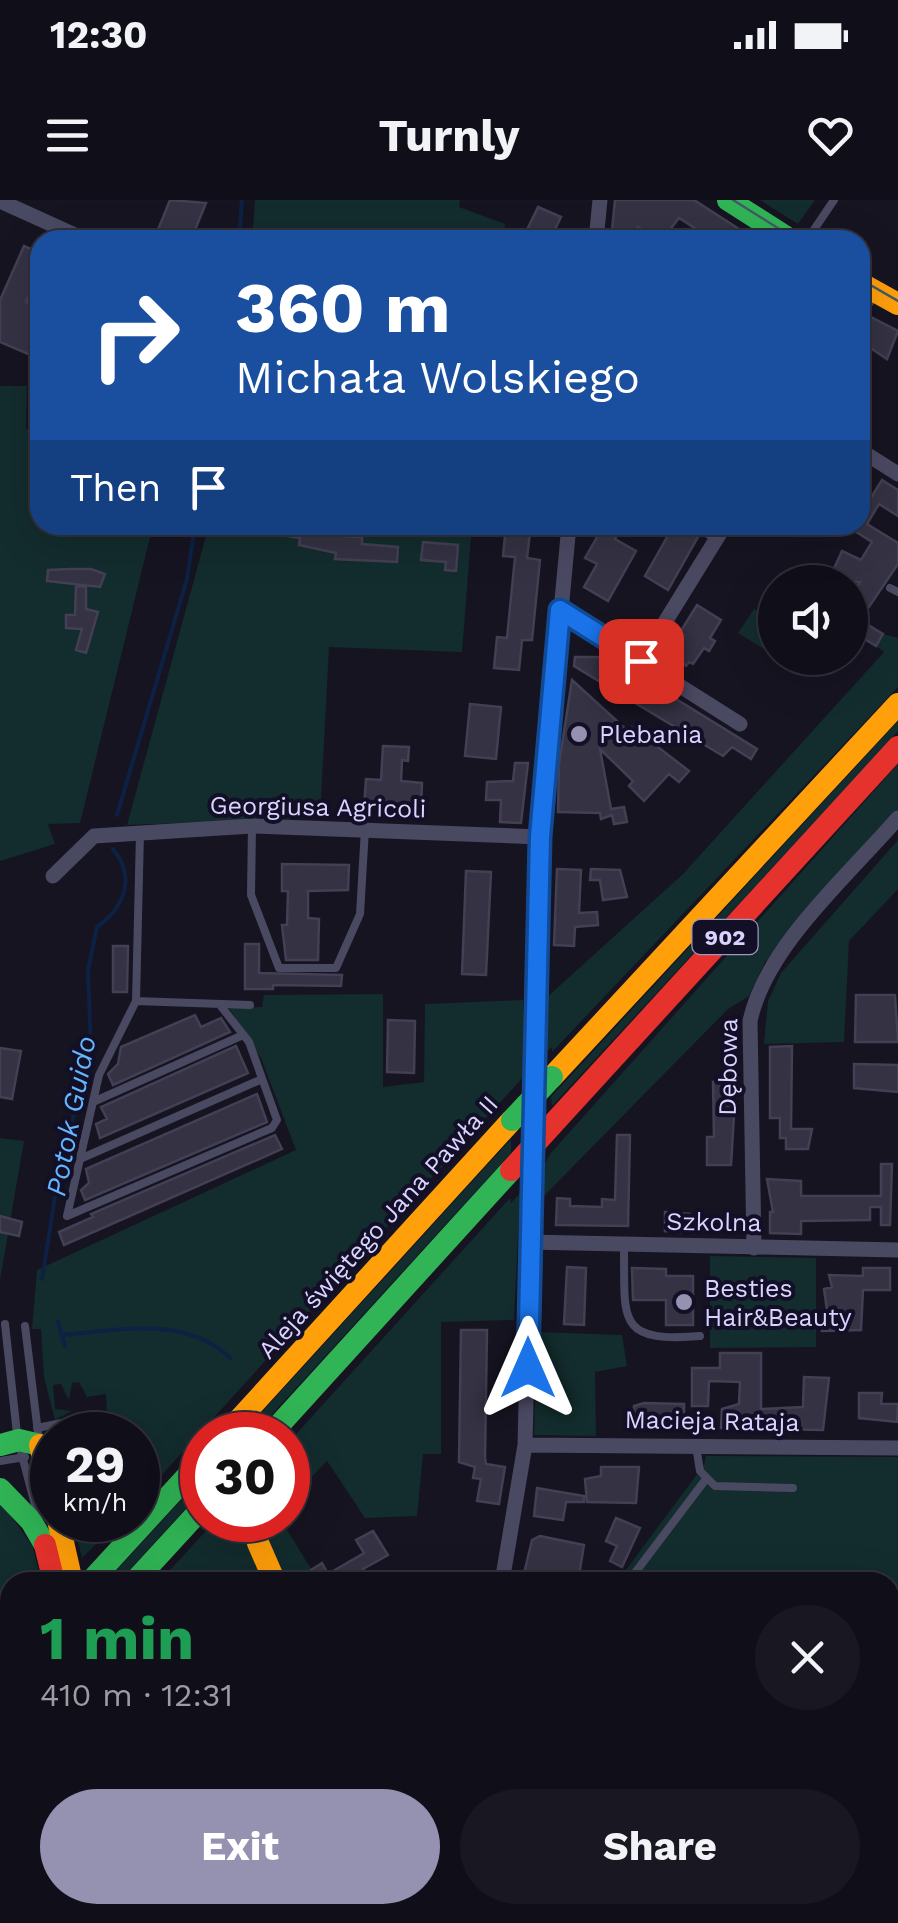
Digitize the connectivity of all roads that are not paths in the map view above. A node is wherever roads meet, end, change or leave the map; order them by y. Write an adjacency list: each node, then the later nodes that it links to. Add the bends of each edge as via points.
1 (600, 200): 6 (street)
2 (728, 200): 7 (main road)
3 (834, 200): 8 (lane)
4 (0, 201): 5 (street)
5 (64, 230)
6 (597, 230)
7 (774, 230)
8 (814, 230)
9 (870, 297): 10 (main road)
10 (898, 304)
11 (870, 456): 12 (street)
12 (898, 474)
13 (569, 535): 15 (street)
14 (719, 535): 16 (street)
15 (560, 610): 16 (street); 24 (street)
16 (641, 661): 18 (street)
17 (898, 704): 42 (main road, Aleja świętego Jana Pawła II / 902, bridge)
18 (740, 724)
19 (898, 747): 40 (main road, 902, bridge)
20 (898, 818): 35 (street, Dębowa, via 774,961 757,990 750,1021)
21 (252, 826): 22 (street, Georgiusa Agricoli); 22 (lane, via 251,896 279,968 336,968 360,914); 23 (street, Georgiusa Agricoli)
22 (365, 830): 24 (street, Georgiusa Agricoli)
23 (140, 833): 25 (street, Georgiusa Agricoli, via 94,836); 26 (lane)
24 (540, 837): 33 (street)
25 (52, 876)
26 (136, 1001): 28 (lane); 31 (lane, via 99,1075)
27 (250, 1005): 28 (lane)
28 (220, 1006): 29 (lane)
29 (243, 1034): 30 (lane); 31 (lane)
30 (262, 1079): 32 (lane); 32 (lane, via 278,1120 272,1128 67,1216)
31 (93, 1102): 32 (lane)
32 (80, 1159)
33 (528, 1242): 34 (street, Szkolna); 46 (street)
34 (624, 1245): 35 (street, Szkolna); 39 (lane, via 624,1305 634,1326 655,1340)
35 (754, 1248): 36 (street, Szkolna)
36 (898, 1250)
37 (5, 1324): 41 (lane)
38 (24, 1326): 45 (lane)
39 (700, 1336)
40 (310, 1391): 43 (main road, 902); 44 (main road)
41 (12, 1402): 45 (lane); 45 (lane, via 10,1423)
42 (247, 1412)
43 (291, 1412)
44 (296, 1412)
45 (20, 1442): 49 (lane); 57 (lane)
46 (525, 1445): 47 (street, Macieja Rataja); 63 (street)
47 (696, 1446): 48 (street, Macieja Rataja); 50 (lane)
48 (898, 1448)
49 (0, 1461)
50 (706, 1479): 52 (lane, via 715,1486); 64 (lane)
51 (180, 1483): 60 (main road)
52 (793, 1488)
53 (0, 1490): 57 (main road)
54 (180, 1532): 61 (main road)
55 (68, 1542): 59 (main road)
56 (258, 1542): 62 (main road)
57 (45, 1545): 58 (main road)
58 (52, 1572)
59 (81, 1572)
60 (95, 1572)
61 (143, 1572)
62 (271, 1572)
63 (504, 1572)
64 (636, 1572)

